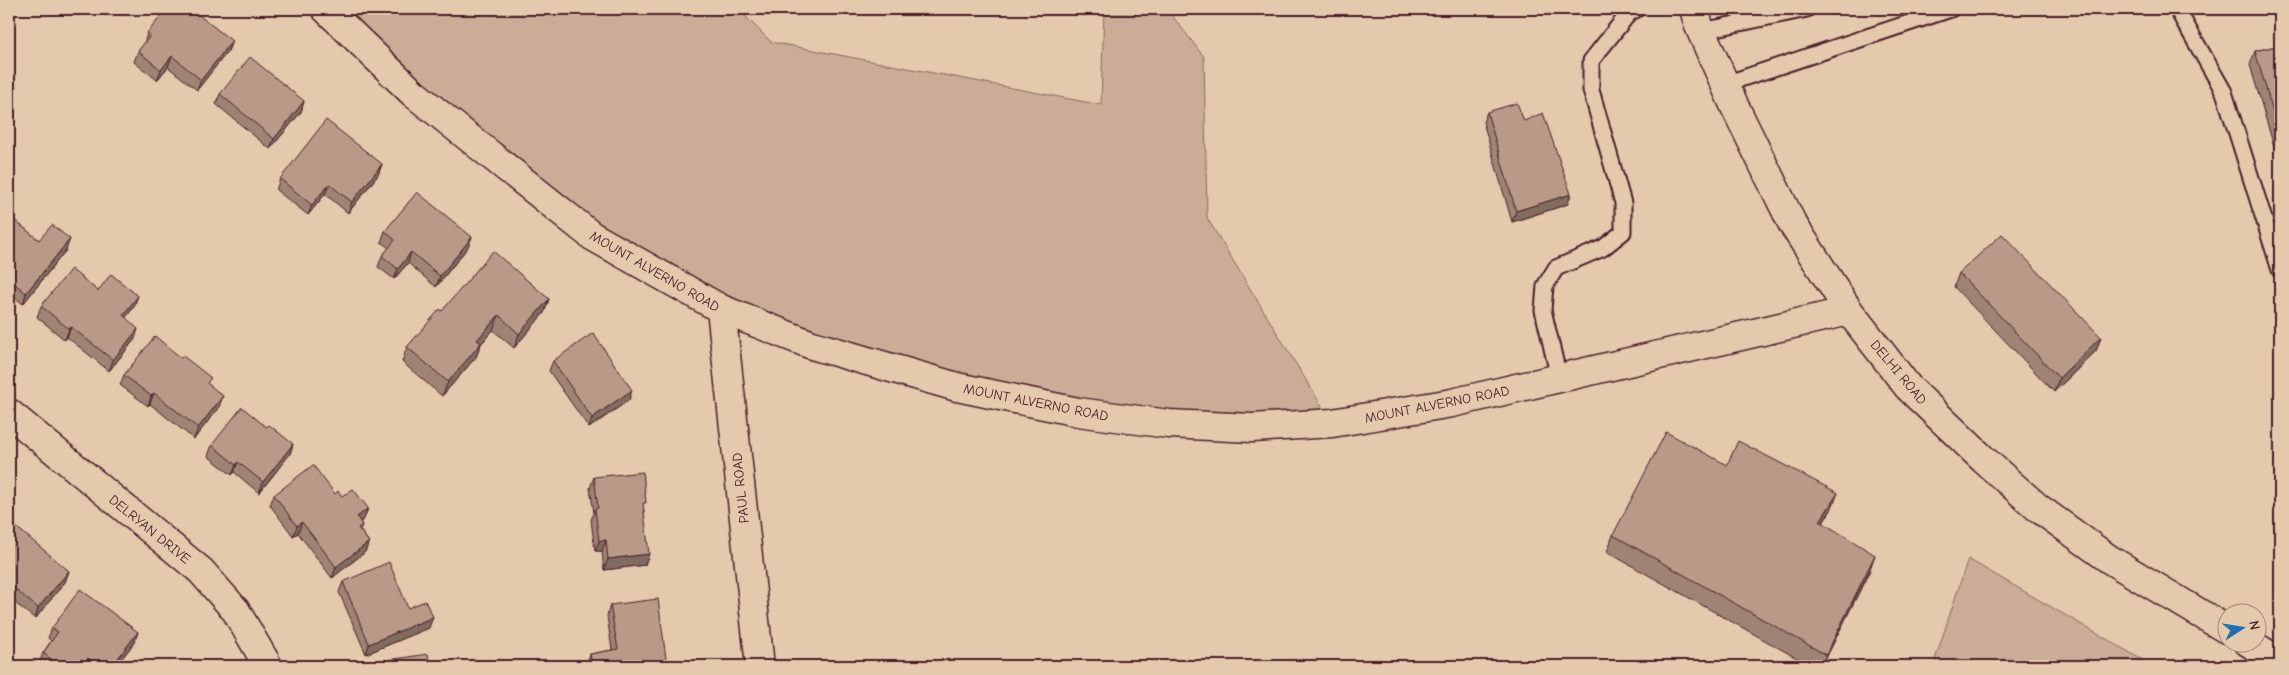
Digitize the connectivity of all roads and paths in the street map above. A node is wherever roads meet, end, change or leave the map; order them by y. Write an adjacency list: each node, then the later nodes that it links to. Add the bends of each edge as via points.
1 (326, 9): 9 (street, MOUNT ALVERNO ROAD, via 413,92 592,236)
2 (1637, 9): 11 (lane, via 1630,13 1591,62 1591,90 1624,203 1623,232 1603,248 1556,268 1545,286 1543,310)
3 (1808, 9): 6 (lane)
4 (1951, 9): 7 (lane)
5 (2177, 9): 8 (lane, via 2224,92)
6 (1698, 20): 7 (street, DELHI ROAD)
7 (1725, 84): 10 (street, DELHI ROAD, via 1792,223)
8 (2280, 270)
9 (721, 309): 11 (street, MOUNT ALVERNO ROAD, via 812,345 957,387 1078,412 1169,424 1252,428 1332,423 1452,404); 17 (street, PAUL ROAD)
10 (1849, 311): 11 (street, MOUNT ALVERNO ROAD); 13 (street, DELHI ROAD, via 1908,387 2037,506 2109,559)
11 (1559, 378)
12 (9, 413): 16 (street, DELRYAN DRIVE, via 201,571 236,611)
13 (2216, 624)
14 (2264, 652): 15 (street)
15 (2280, 662)
16 (268, 666)
17 (760, 666)

